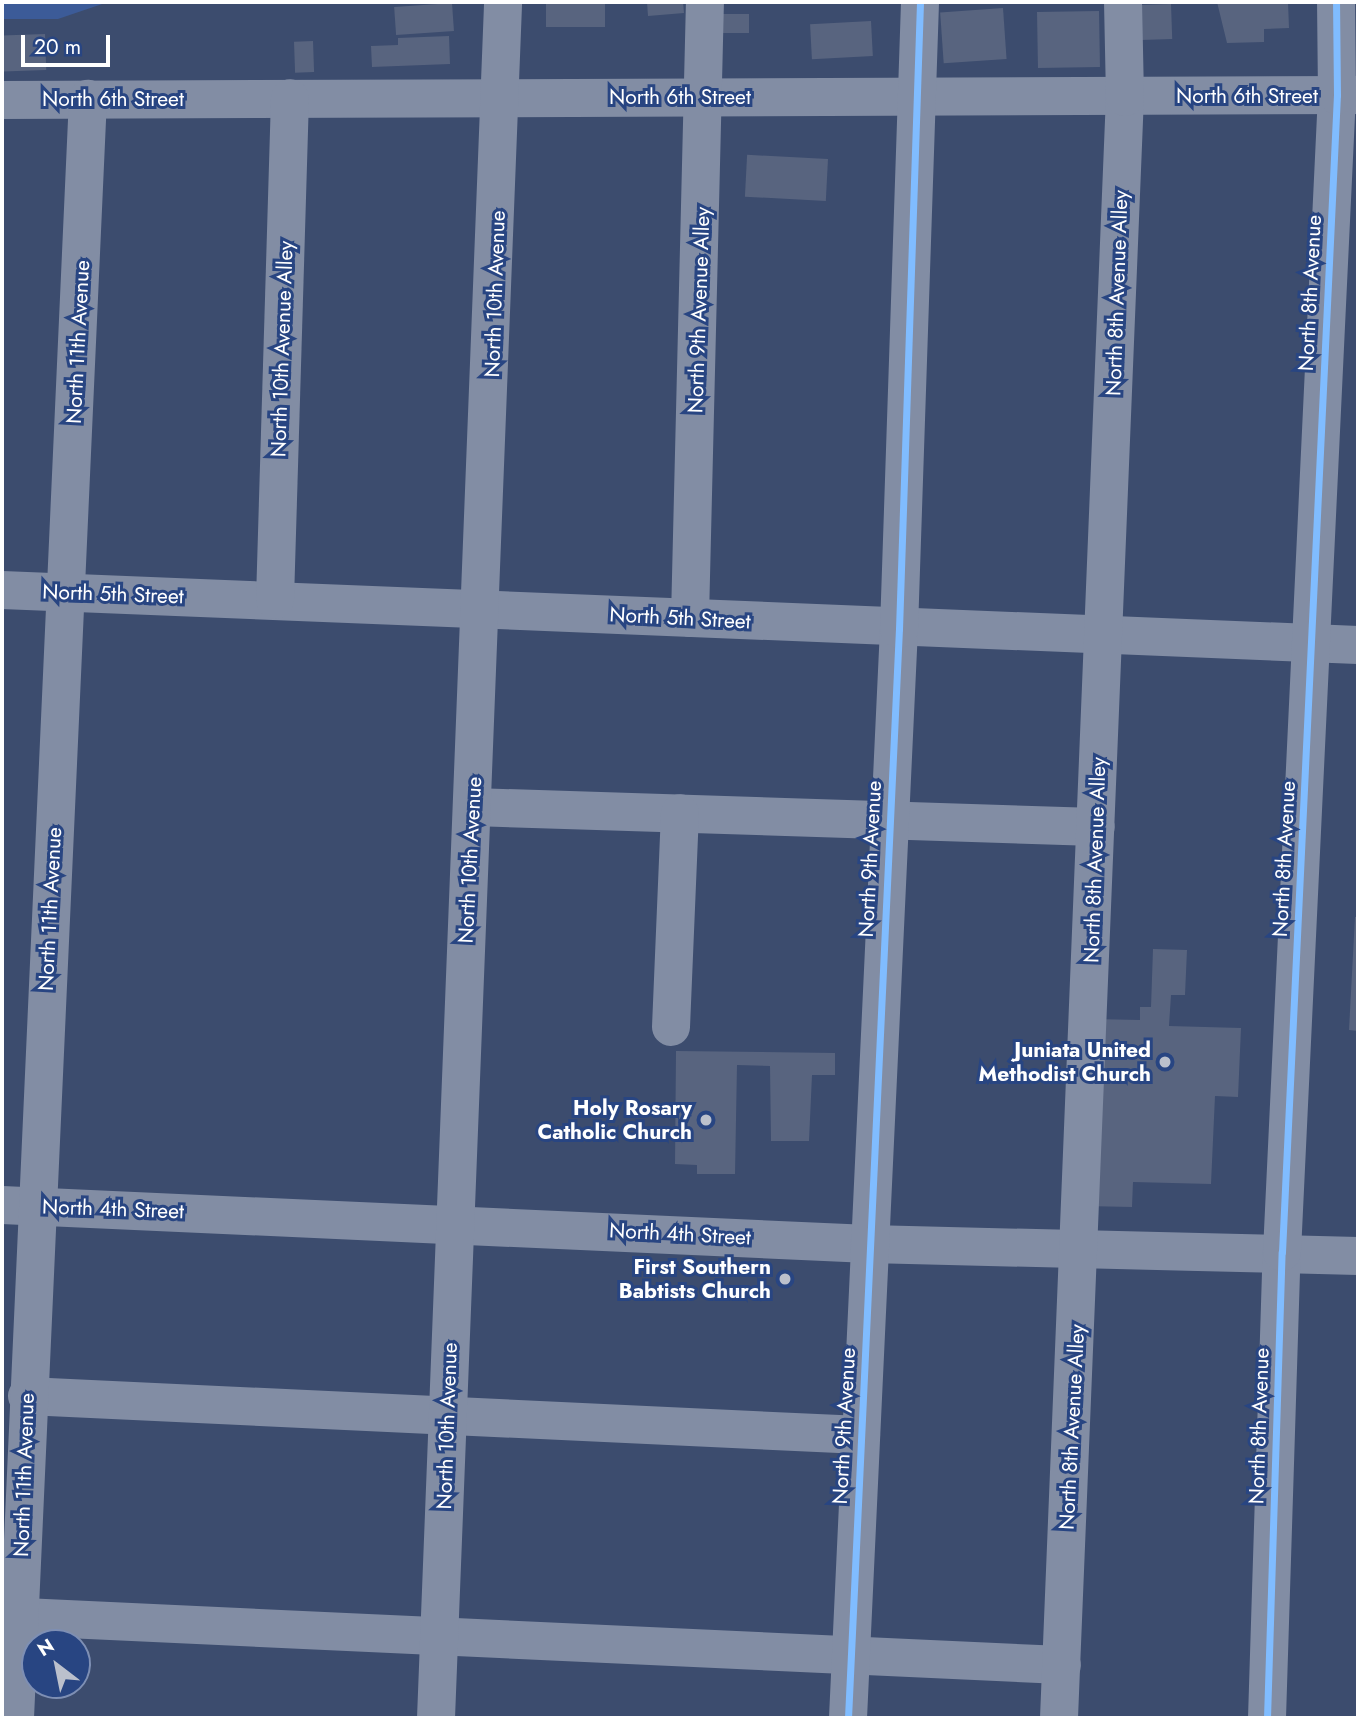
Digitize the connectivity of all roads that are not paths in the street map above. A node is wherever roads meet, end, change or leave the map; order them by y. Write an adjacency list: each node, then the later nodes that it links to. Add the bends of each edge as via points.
1 (503, 2): 7 (street, North 10th Avenue)
2 (705, 2): 8 (street, North 9th Avenue Alley)
3 (920, 2): 9 (street, North 9th Avenue)
4 (1123, 2): 10 (street, North 8th Avenue Alley)
5 (1336, 2): 6 (street, North 8th Avenue)
6 (1348, 95): 10 (street, North 6th Street); 21 (street, North 8th Avenue)
7 (503, 96): 8 (street, North 6th Street); 11 (street, North 6th Street); 17 (street, North 10th Avenue)
8 (704, 97): 9 (street, North 6th Street); 18 (street, North 9th Avenue Alley)
9 (920, 97): 10 (street, North 6th Street); 19 (street, North 9th Avenue)
10 (1125, 97): 20 (street, North 8th Avenue Alley)
11 (290, 98): 12 (street, North 6th Street); 16 (street, North 10th Avenue Alley)
12 (89, 99): 13 (street, North 6th Street); 15 (street, North 11th Avenue)
13 (2, 100)
14 (2, 590): 15 (street, North 5th Street)
15 (66, 593): 16 (street, North 5th Street); 28 (street, North 11th Avenue)
16 (275, 600): 17 (street, North 5th Street)
17 (481, 608): 18 (street, North 5th Street); 23 (street, North 10th Avenue)
18 (690, 618): 19 (street, North 5th Street)
19 (899, 629): 20 (street, North 5th Street); 25 (street, North 9th Avenue)
20 (1103, 636): 21 (street, North 5th Street); 26 (street, North 8th Avenue Alley)
21 (1312, 643): 22 (street, North 5th Street); 32 (street, North 8th Avenue)
22 (1358, 645)
23 (473, 807): 24 (street); 29 (street, North 10th Avenue)
24 (680, 813): 25 (street); 27 (street)
25 (890, 820): 26 (street); 30 (street, North 9th Avenue)
26 (1096, 827): 31 (street, North 8th Avenue Alley)
27 (671, 1027)
28 (19, 1205): 29 (street, North 4th Street); 34 (street, North 11th Avenue)
29 (454, 1221): 30 (street, North 4th Street); 35 (street, North 10th Avenue)
30 (869, 1244): 31 (street, North 4th Street); 36 (street, North 9th Avenue)
31 (1080, 1248): 32 (street, North 4th Street); 40 (street, North 8th Avenue Alley)
32 (1282, 1252): 33 (street, North 4th Street); 45 (street, North 8th Avenue)
33 (1358, 1256)
34 (27, 1396): 35 (street); 37 (street, North 11th Avenue)
35 (447, 1414): 36 (street); 38 (street, North 10th Avenue)
36 (860, 1435): 39 (street, North 9th Avenue)
37 (10, 1616): 38 (street); 41 (street, North 11th Avenue)
38 (439, 1638): 39 (street); 42 (street, North 10th Avenue)
39 (851, 1652): 40 (street); 43 (street, North 9th Avenue)
40 (1062, 1665): 44 (street, North 8th Avenue Alley)
41 (15, 1718)
42 (436, 1718)
43 (848, 1718)
44 (1059, 1718)
45 (1267, 1718)

